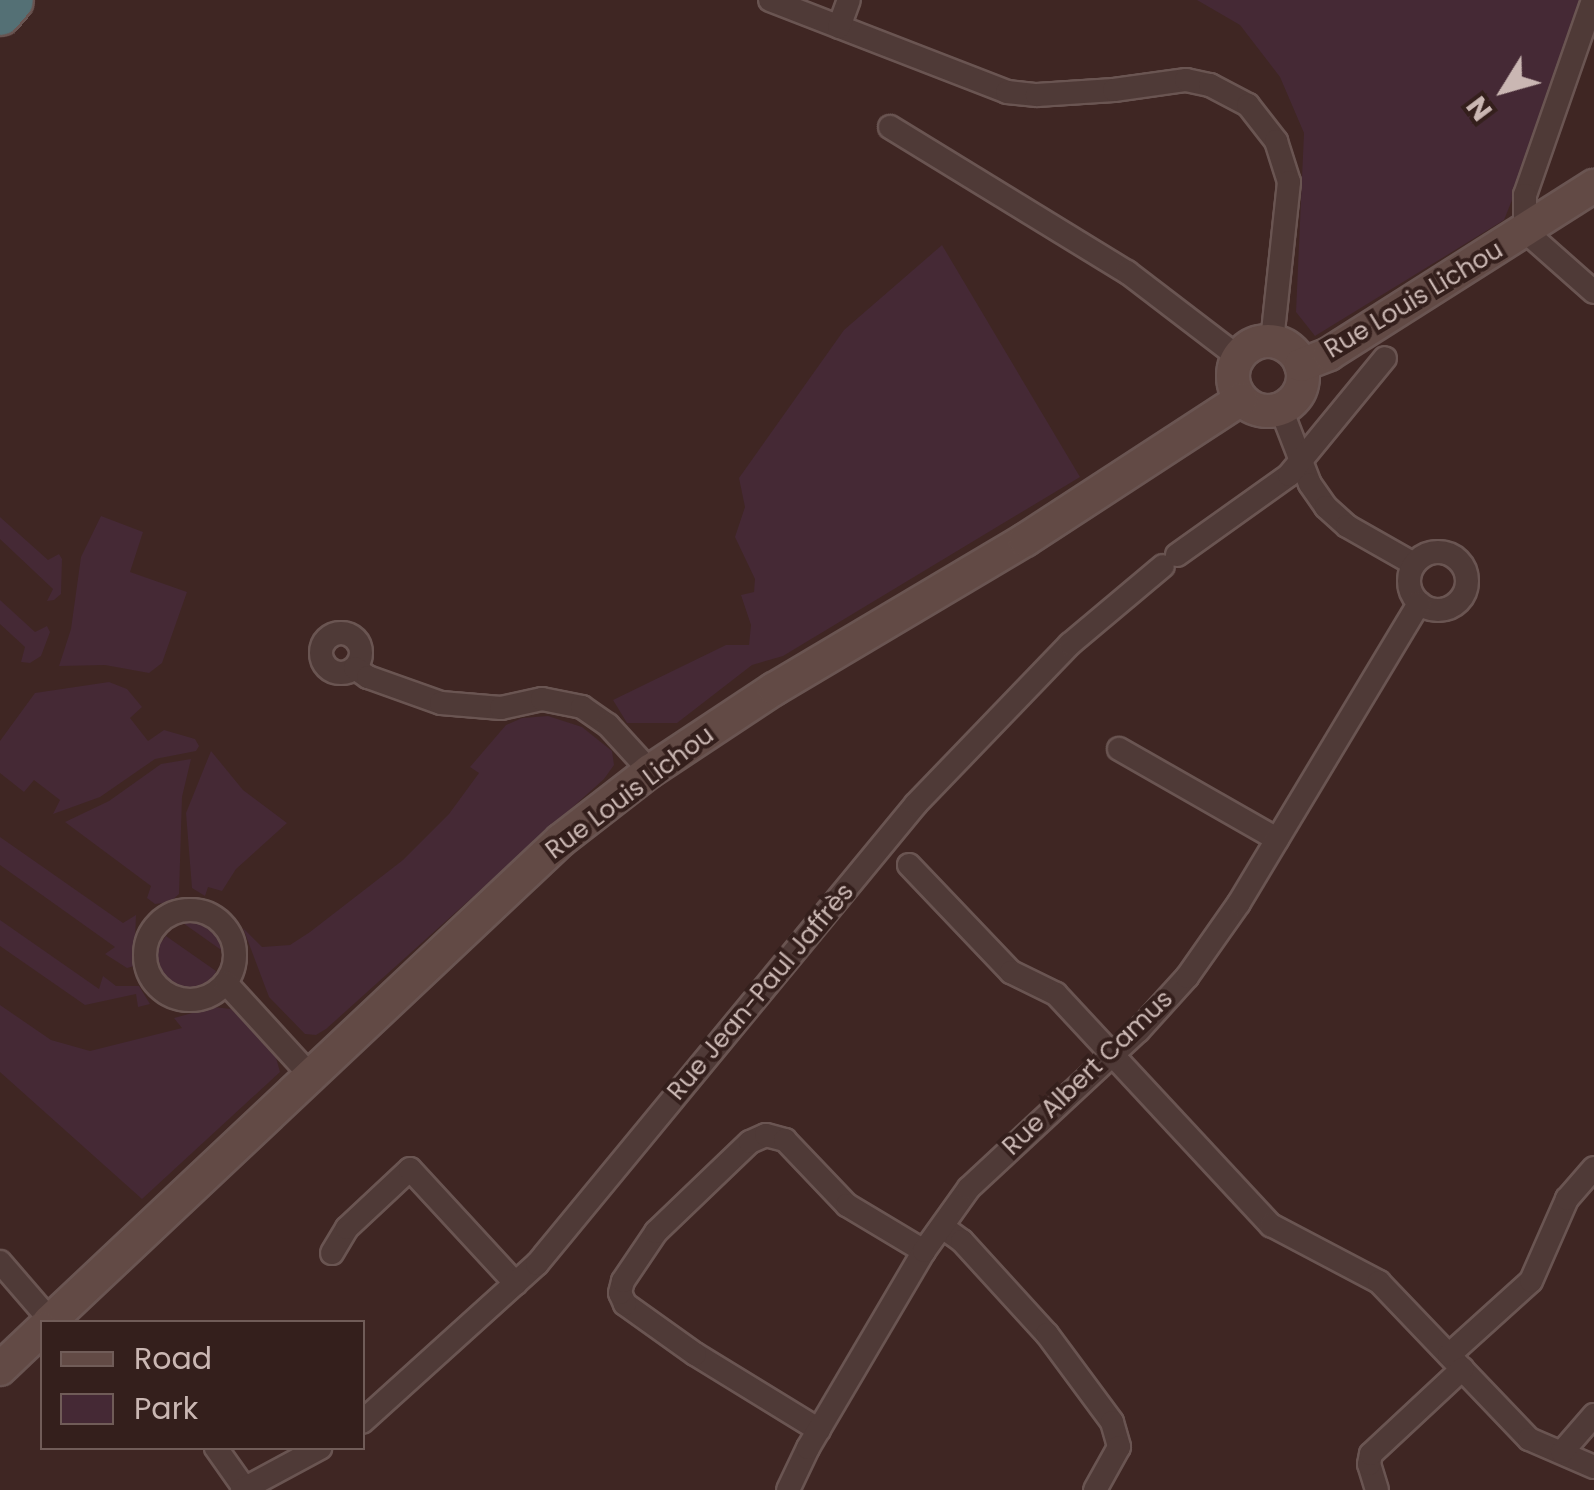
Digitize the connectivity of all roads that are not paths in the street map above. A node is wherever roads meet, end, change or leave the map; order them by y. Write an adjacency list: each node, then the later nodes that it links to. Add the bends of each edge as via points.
1 (12, 0): 5 (highway)
2 (770, 0): 6 (street)
3 (849, 0): 6 (street)
4 (1594, 0): 9 (street, via 1525,195)
5 (0, 14)
6 (839, 27): 11 (street, via 1007,92 1114,90 1186,80 1248,105 1276,142 1289,182)
7 (890, 127): 12 (street, via 1127,272)
8 (1594, 186): 9 (main road, Rue Louis Lichou)
9 (1525, 231): 10 (street); 14 (main road, Rue Louis Lichou)
10 (1594, 292)
11 (1272, 341): 12 (main road, via 1252,344); 14 (main road)
12 (1238, 357): 15 (main road, via 1233,383)
13 (1385, 358): 17 (street, Rue Jean-Paul Jaffrès)
14 (1301, 365): 16 (main road, via 1297,396)
15 (1241, 399): 16 (main road, via 1262,411); 22 (main road, Rue Louis Lichou)
16 (1281, 409): 17 (street)
17 (1300, 460): 18 (street, via 1326,507); 33 (street, Rue Jean-Paul Jaffrès, via 1070,644 916,804)
18 (1414, 564): 19 (street, via 1409,584); 19 (street, via 1444,553 1466,577 1454,605 1440,610)
19 (1418, 603): 23 (street, Rue Albert Camus)
20 (356, 668): 22 (street, via 441,703 501,708 542,699 582,707)
21 (1119, 749): 23 (street)
22 (650, 772): 27 (main road, Rue Louis Lichou, via 561,840)
23 (1277, 839): 26 (street, Rue Albert Camus, via 1187,977)
24 (909, 865): 26 (street, via 1011,972 1056,994)
25 (226, 984): 25 (street, via 234,942 215,917 185,910 152,928 146,968 163,992 189,1001); 27 (street)
26 (1113, 1054): 29 (street, Rue Albert Camus, via 969,1188); 37 (street, via 1271,1225 1379,1282)
27 (310, 1075): 35 (main road, Rue Louis Lichou)
28 (1594, 1168): 37 (street, via 1567,1199 1531,1280)
29 (944, 1228): 30 (street, Rue Albert Camus); 48 (street, via 1048,1334 1112,1422 1119,1447)
30 (924, 1251): 41 (street, Rue Albert Camus); 41 (street, via 847,1205 784,1140 766,1134 656,1232 624,1282 625,1304)
31 (332, 1252): 33 (street, via 347,1228 410,1168)
32 (0, 1262): 34 (street)
33 (516, 1284): 40 (street, Rue Jean-Paul Jaffrès)
34 (44, 1320)
35 (51, 1320)
36 (40, 1331): 38 (main road, Rue Louis Lichou)
37 (1455, 1362): 44 (street, via 1529,1440); 49 (street, via 1371,1454)
38 (0, 1369)
39 (1594, 1415): 44 (street)
40 (365, 1419)
41 (819, 1430): 47 (street, Rue Albert Camus)
42 (217, 1450): 46 (street)
43 (316, 1450): 46 (street)
44 (1562, 1452): 45 (street)
45 (1594, 1467)
46 (243, 1489)
47 (788, 1490)
48 (1095, 1490)
49 (1377, 1490)

